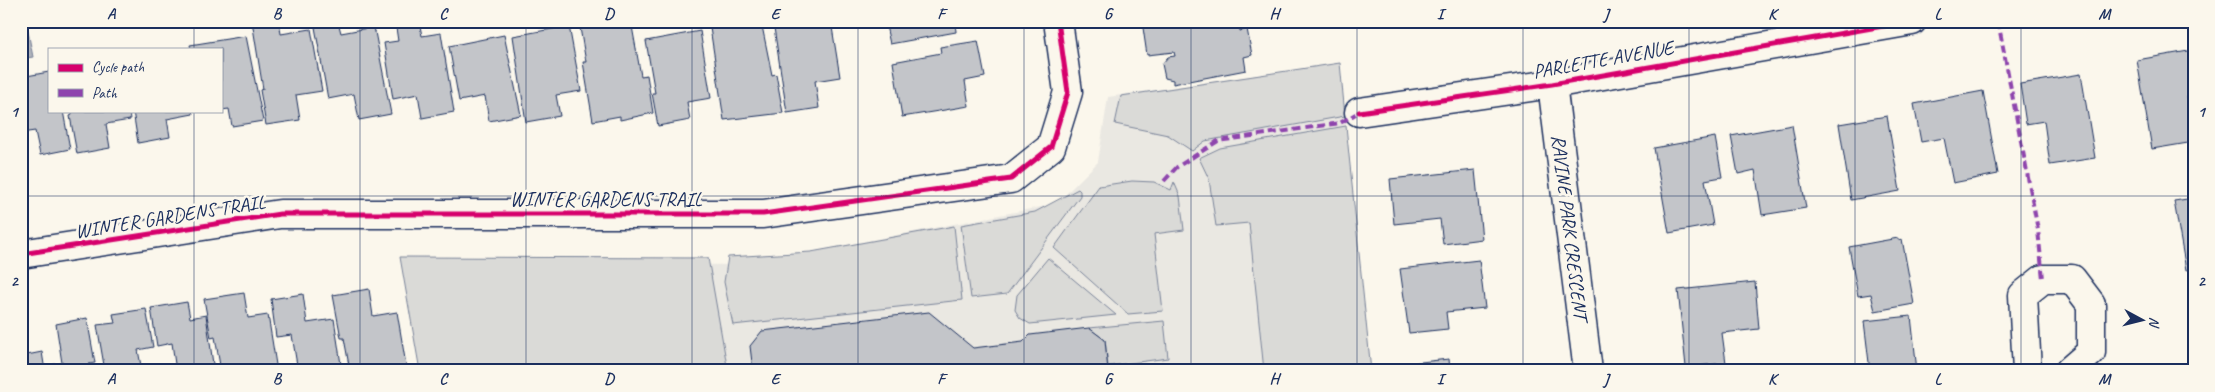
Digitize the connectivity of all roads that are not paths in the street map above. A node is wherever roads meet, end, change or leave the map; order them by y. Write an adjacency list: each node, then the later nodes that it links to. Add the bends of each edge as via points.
1 (1058, 21): 5 (street, WINTER GARDENS TRAIL, via 1068,92 1051,147 1011,179 763,214 280,214)
2 (1912, 21): 3 (street, PARLETTE AVENUE)
3 (1552, 84): 4 (street, PARLETTE AVENUE); 6 (street, RAVINE PARK CRESCENT)
4 (1359, 112)
5 (21, 254)
6 (1588, 371)
7 (2027, 371): 8 (street, via 2023,295 2043,279 2072,279 2091,304 2091,352)
8 (2069, 371)

